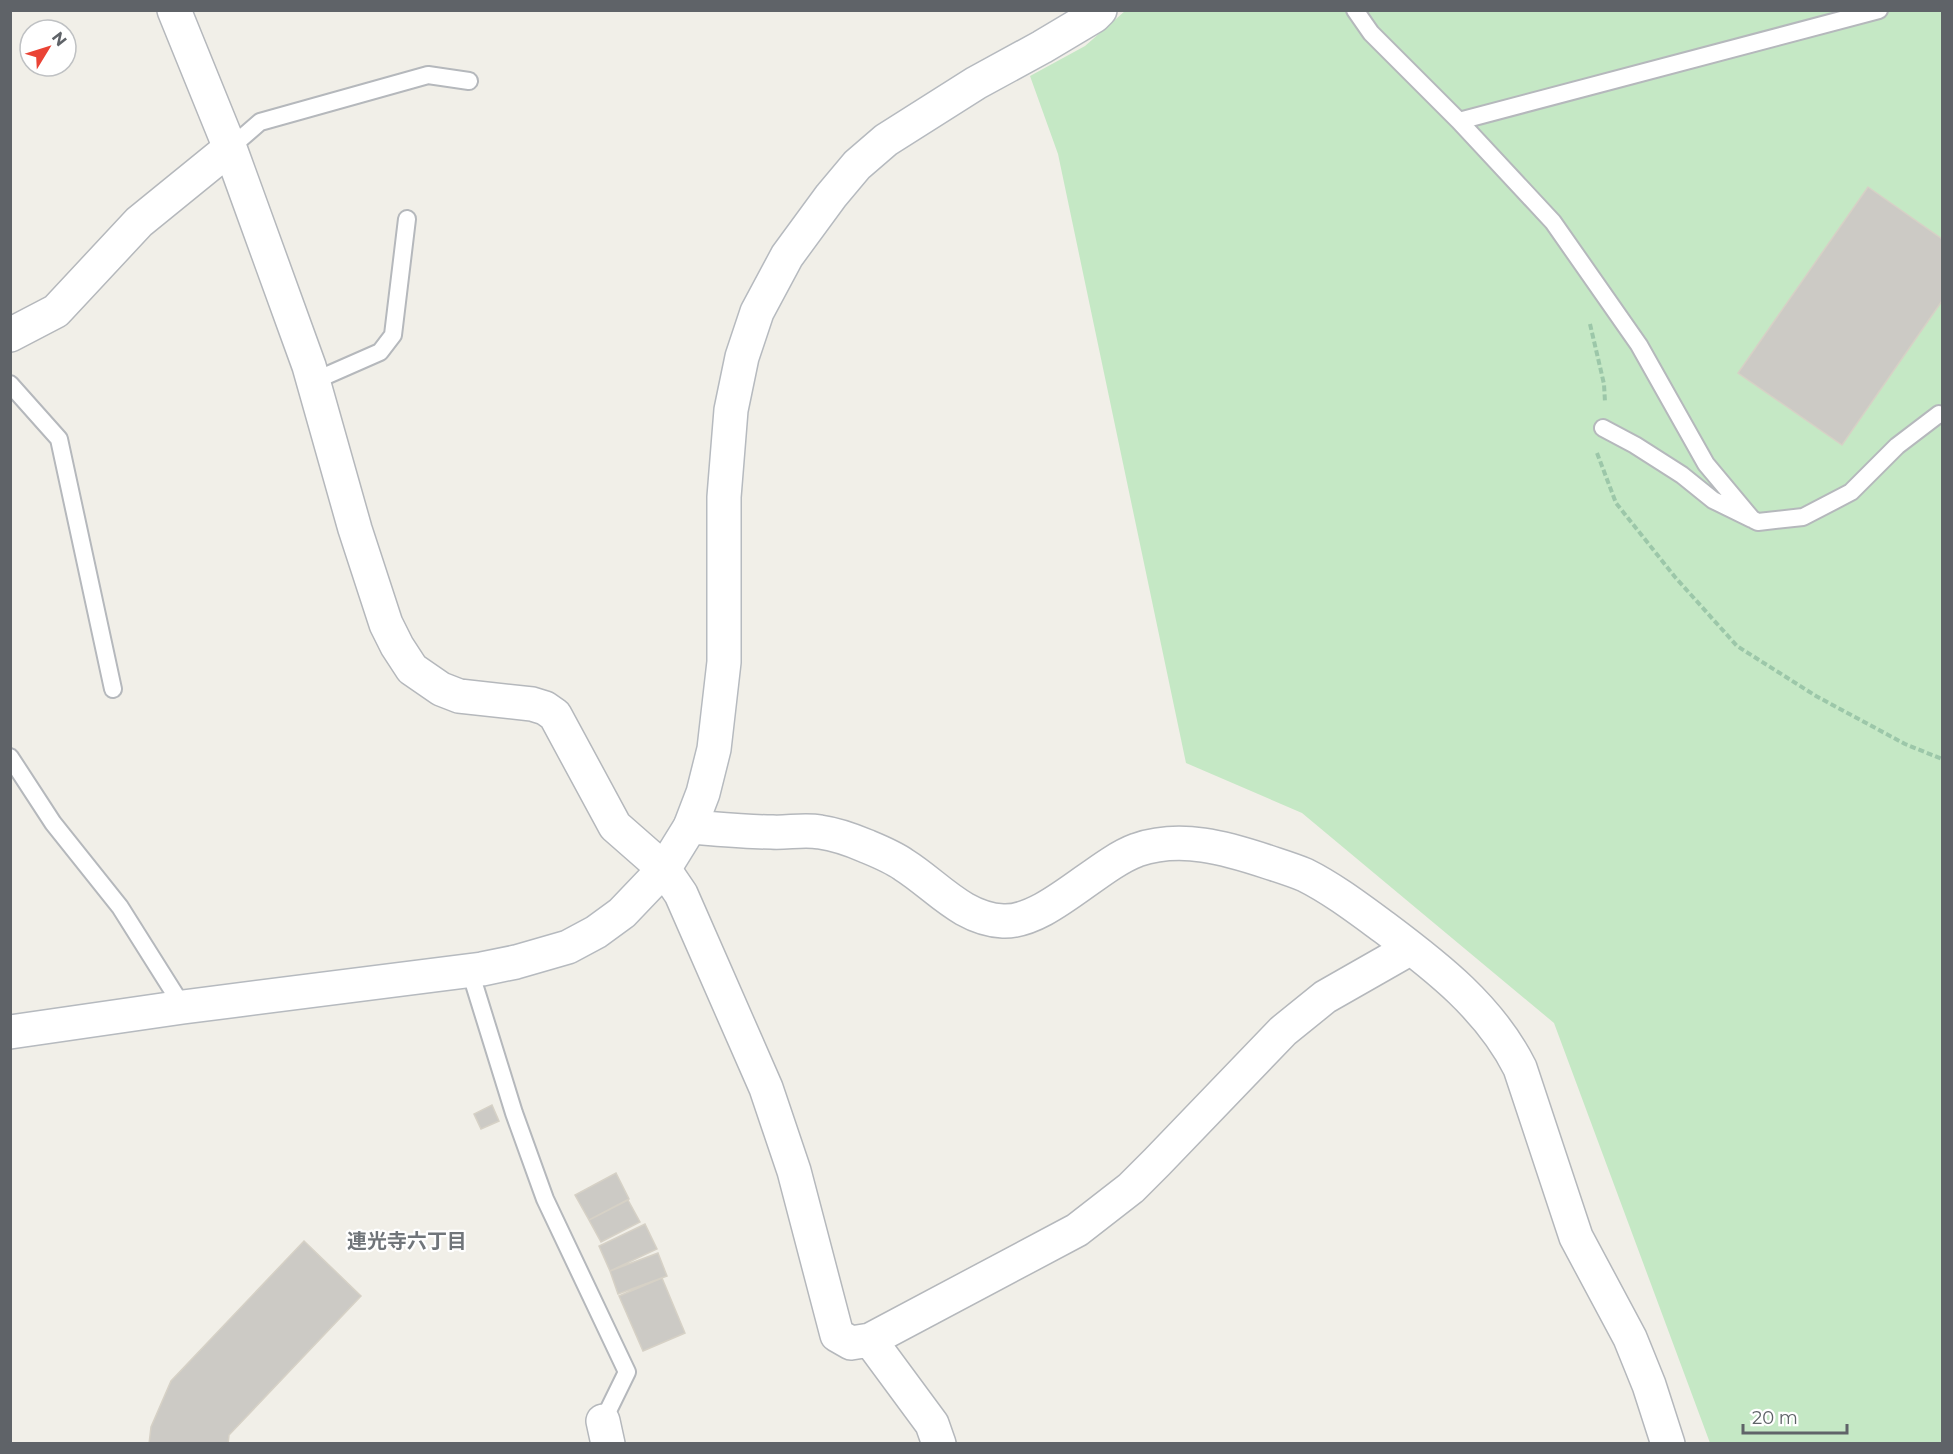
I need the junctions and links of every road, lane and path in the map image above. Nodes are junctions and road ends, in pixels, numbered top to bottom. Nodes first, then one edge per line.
1 (174, 10) edge
2 (1100, 10) edge
3 (1355, 10) edge
4 (1879, 10) edge
5 (469, 81) dead end
6 (1459, 121) junction
7 (230, 148) junction
8 (406, 219) dead end
9 (1590, 322) dead end
10 (10, 335) edge
11 (314, 381) junction
12 (10, 384) edge
13 (1942, 415) edge
14 (1603, 428) junction
15 (1752, 519) junction
16 (113, 689) dead end
17 (10, 757) edge
18 (1942, 759) edge
19 (690, 827) junction
20 (664, 869) junction
21 (1411, 948) junction
22 (470, 971) junction
23 (183, 1007) junction
24 (10, 1032) edge
25 (870, 1340) junction
26 (605, 1432) edge
27 (939, 1443) edge
28 (1668, 1443) edge

1 - 7 street
2 - 19 street
3 - 6 lane
4 - 6 lane
5 - 7 lane
6 - 15 lane
7 - 10 street
7 - 11 street
8 - 11 lane
9 - 14 path
11 - 20 street
12 - 16 lane
13 - 15 lane
14 - 15 lane
14 - 18 path
17 - 23 lane
19 - 20 street
19 - 21 street
20 - 22 street
20 - 25 street
21 - 25 street
21 - 28 street
22 - 23 street
22 - 26 lane
23 - 24 street
25 - 27 street

